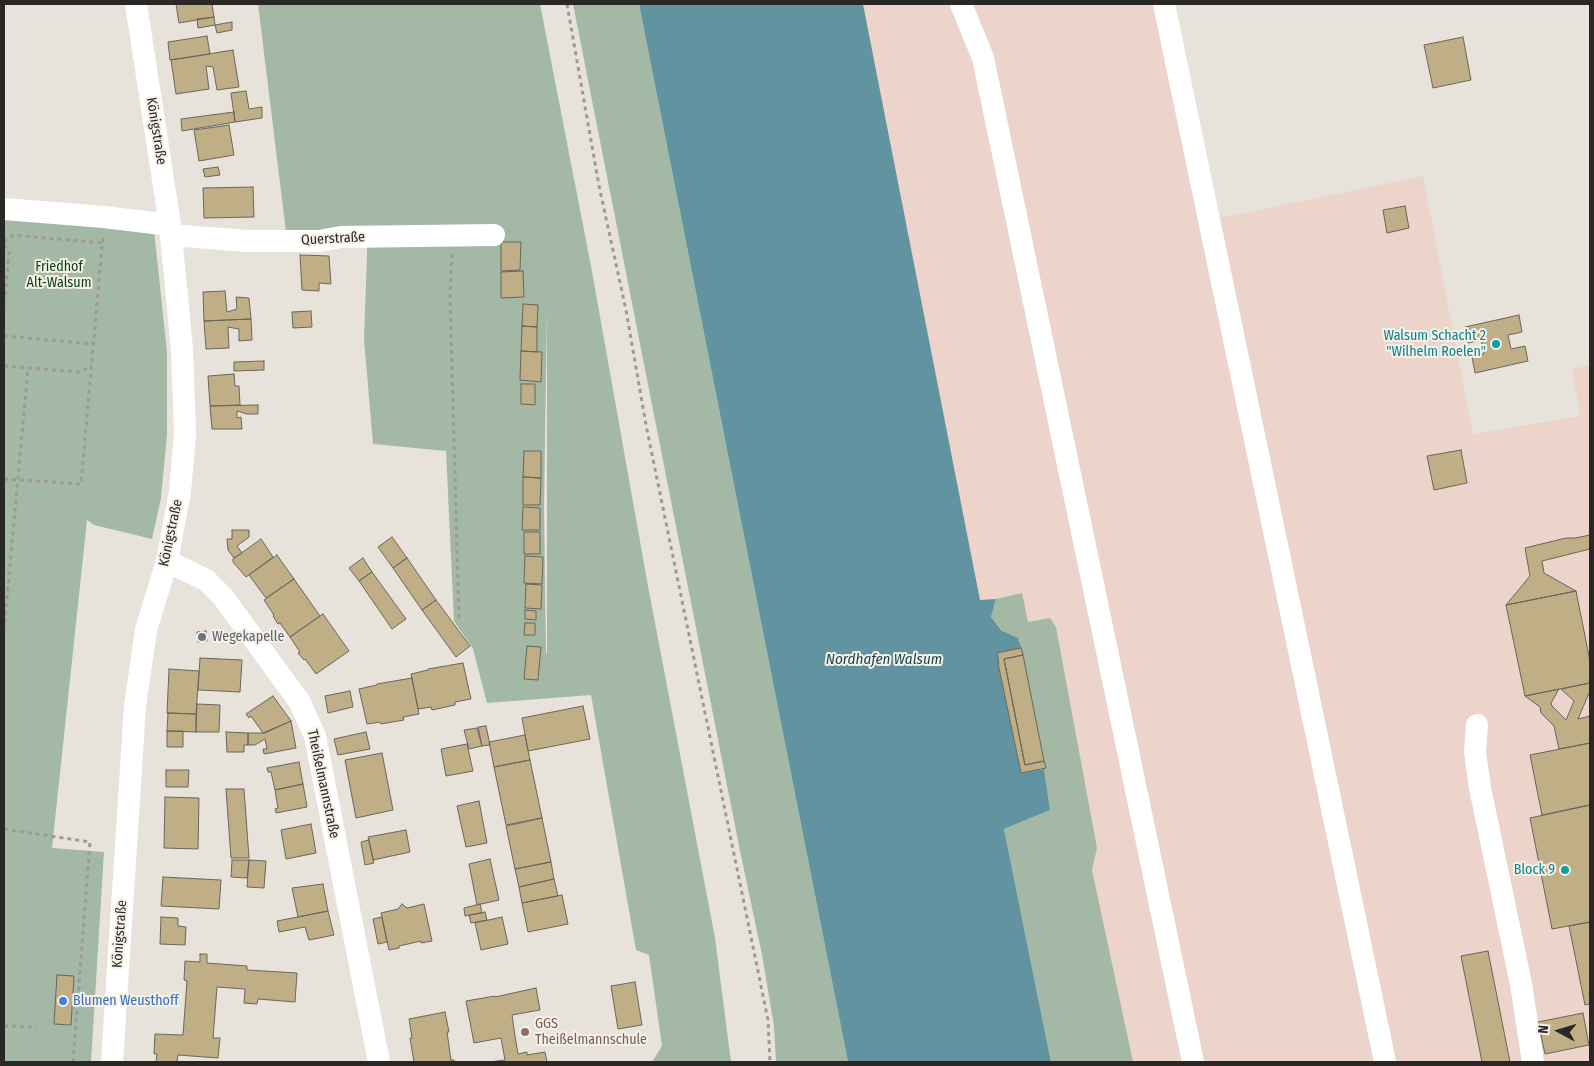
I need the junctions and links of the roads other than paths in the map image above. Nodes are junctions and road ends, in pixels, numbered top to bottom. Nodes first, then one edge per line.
1 (136, 4) edge
2 (961, 4) edge
3 (1164, 4) edge
4 (4, 209) edge
5 (171, 230) junction
6 (494, 235) dead end
7 (167, 561) junction
8 (1477, 725) dead end
9 (112, 1062) edge
10 (379, 1062) edge
11 (1193, 1062) edge
12 (1385, 1062) edge
13 (1533, 1062) edge

1 - 5 street, Königstraße
2 - 11 street
3 - 12 street
4 - 5 street, Querstraße
5 - 6 street, Querstraße
5 - 7 street, Königstraße
7 - 9 street, Königstraße
7 - 10 street, Theißelmannstraße
8 - 13 street

